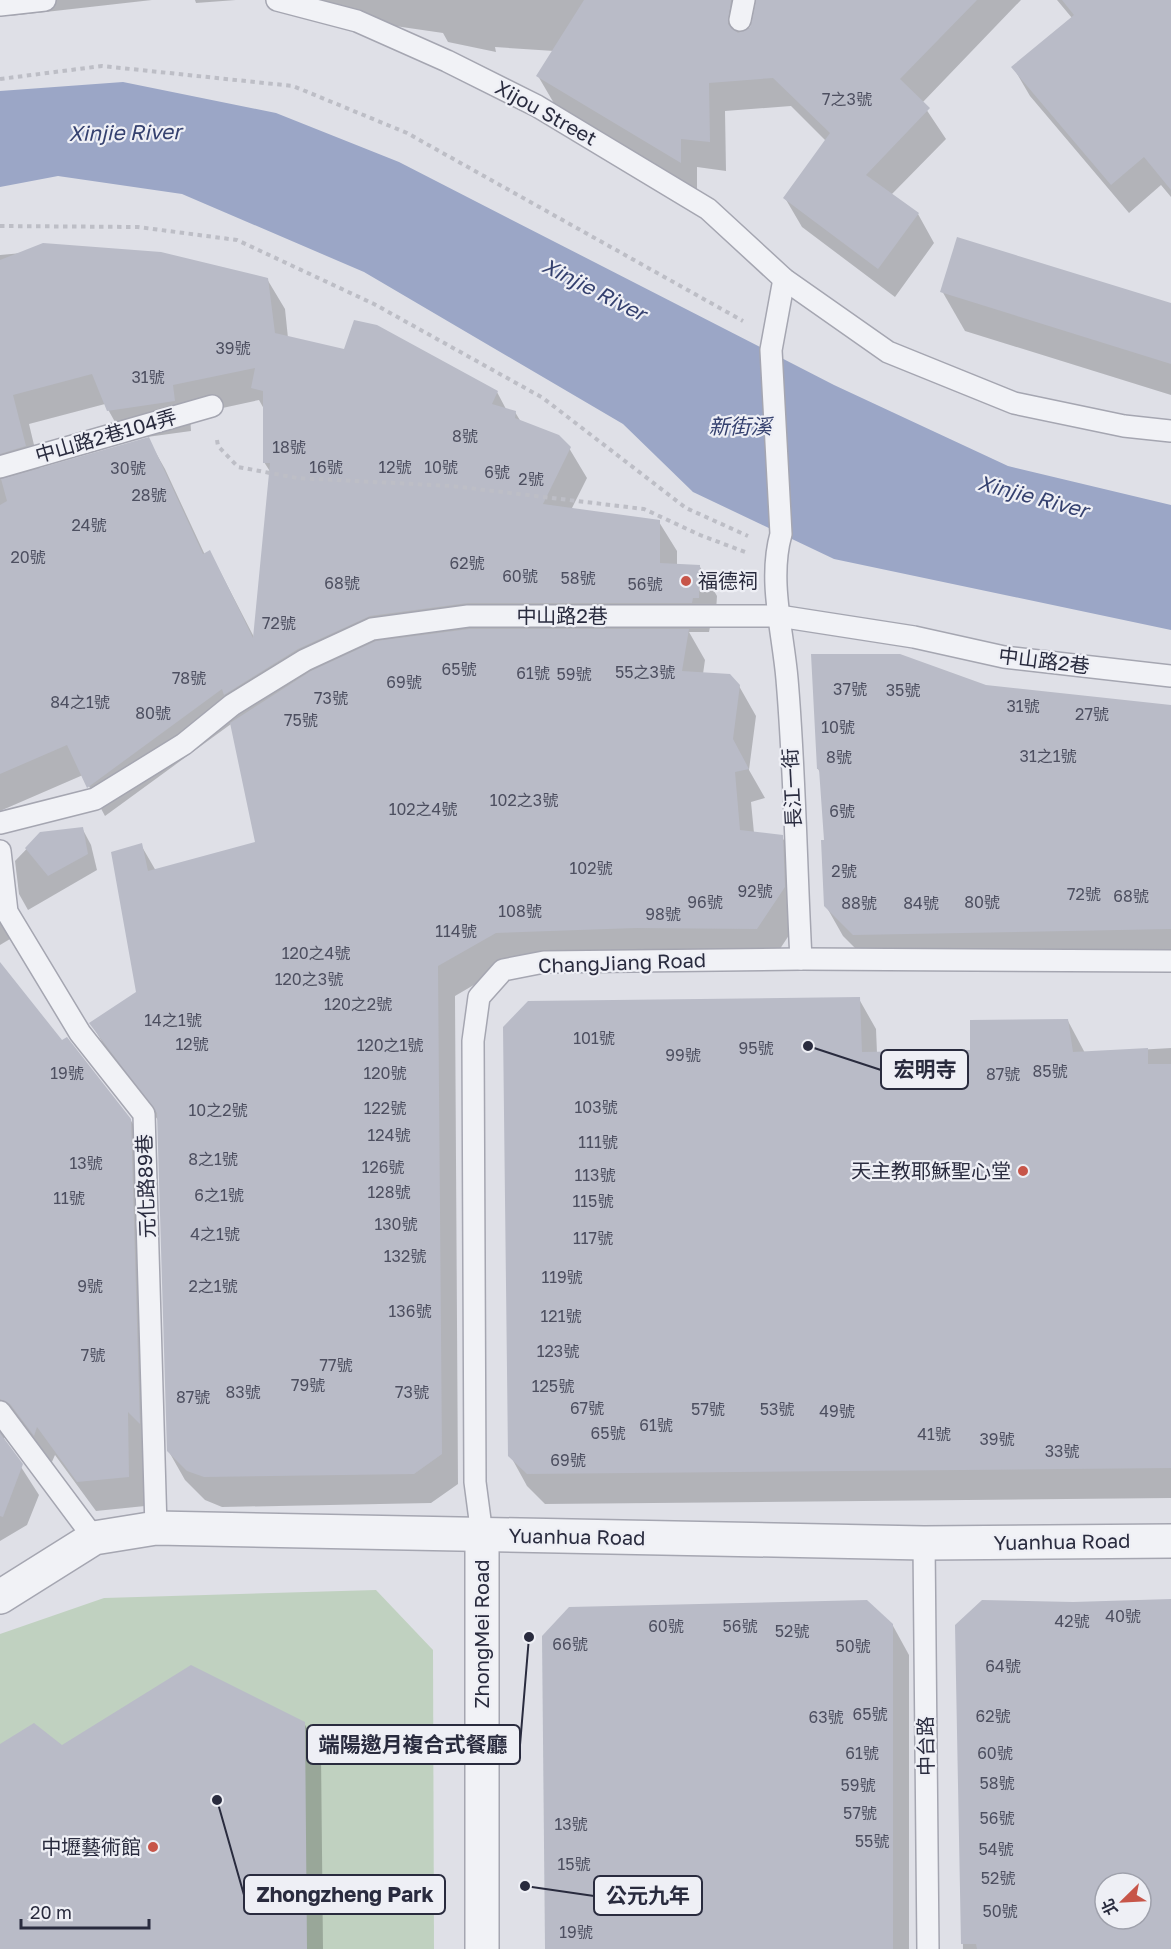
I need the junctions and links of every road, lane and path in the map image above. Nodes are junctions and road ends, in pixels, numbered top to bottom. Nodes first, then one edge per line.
1 (45, 0) edge
2 (277, 0) edge
3 (284, 0) edge
4 (0, 5) edge
5 (0, 79) edge
6 (0, 226) edge
7 (784, 279) junction
8 (772, 346) junction
9 (212, 406) joint
10 (1171, 431) edge
11 (0, 467) edge
12 (778, 549) junction
13 (779, 616) junction
14 (1171, 676) edge
15 (0, 823) edge
16 (0, 851) edge
17 (801, 959) junction
18 (1171, 961) edge
19 (0, 1412) edge
20 (156, 1528) junction
21 (482, 1534) junction
22 (94, 1538) junction
23 (1171, 1541) edge
24 (924, 1543) junction
25 (0, 1597) edge
26 (482, 1949) edge
27 (928, 1949) edge

1 - 4 lane
2 - 3 lane, Xijou Street
3 - 7 lane, Xijou Street
5 - 8 path
6 - 12 path
7 - 8 lane, 長江一街
7 - 10 lane, Xijou Street
8 - 12 lane, 長江一街
9 - 11 lane, 中山路2巷104弄
9 - 12 path
12 - 13 lane, 長江一街
13 - 14 lane, 中山路2巷
13 - 15 lane, 中山路2巷
13 - 17 lane, 長江一街
16 - 20 lane, 元化路89巷
17 - 18 lane, ChangJiang Road
17 - 21 lane, ChangJiang Road
19 - 22 lane
20 - 21 street, Yuanhua Road
20 - 22 street, Yuanhua Road
21 - 24 street, Yuanhua Road
21 - 26 street, ZhongMei Road
22 - 25 street, Yuanhua Road
23 - 24 street, Yuanhua Road
24 - 27 lane, 中台路

